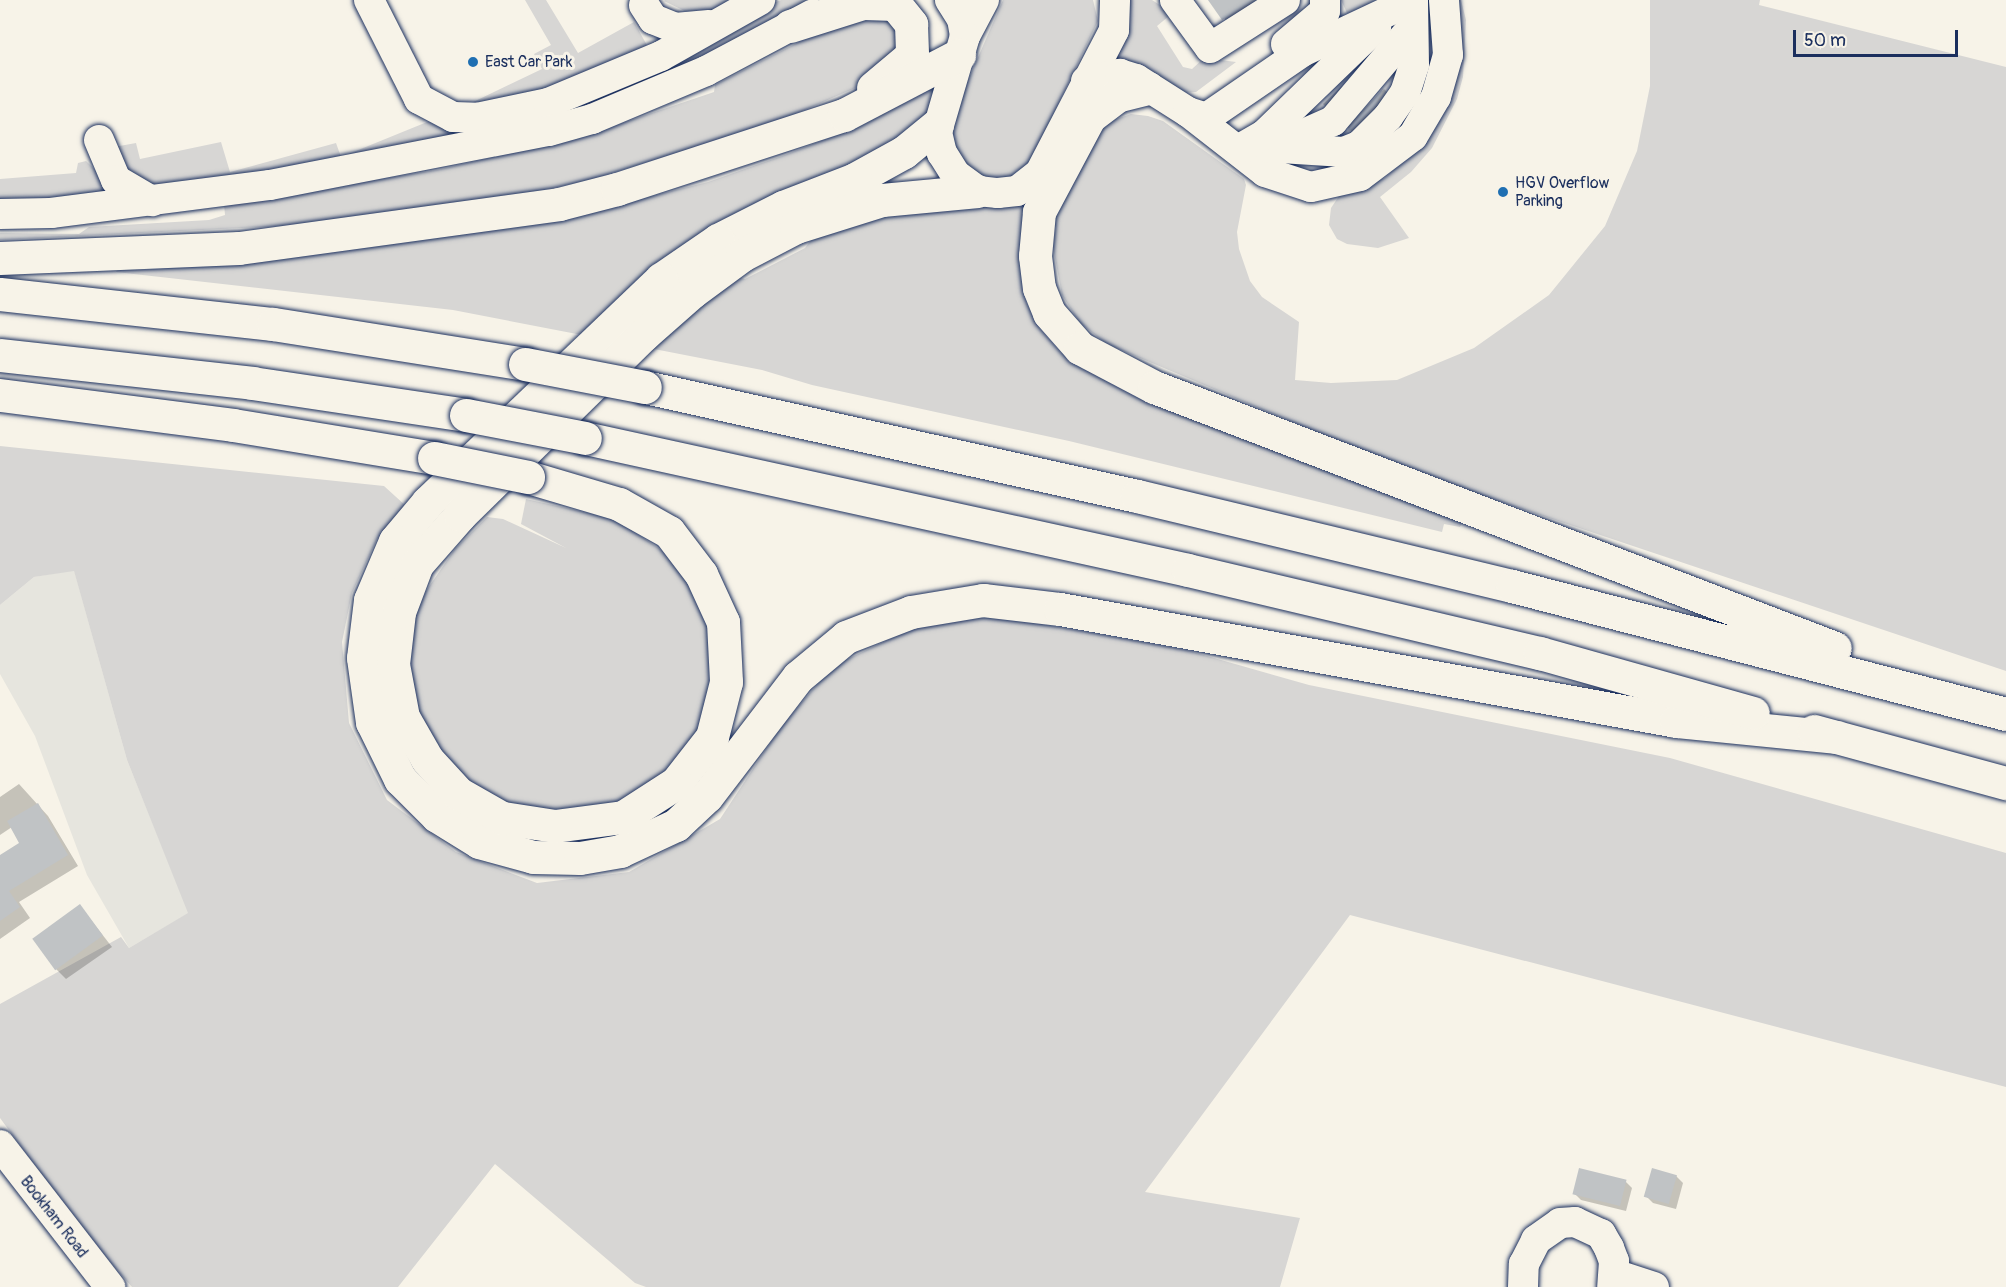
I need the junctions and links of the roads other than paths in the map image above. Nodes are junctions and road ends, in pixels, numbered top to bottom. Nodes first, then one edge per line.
1 (369, 0) edge
2 (760, 0) edge
3 (840, 0) edge
4 (950, 0) edge
5 (984, 0) edge
6 (1115, 0) edge
7 (1175, 0) edge
8 (1284, 0) edge
9 (1324, 0) edge
10 (1444, 0) edge
11 (644, 5) dead end
12 (1408, 7) edge
13 (718, 22) junction
14 (790, 26) junction
15 (962, 46) junction
16 (1086, 81) junction
17 (1148, 88) junction
18 (1196, 118) junction
19 (937, 125) junction
20 (809, 126) junction
21 (99, 140) dead end
22 (1266, 140) junction
23 (978, 191) junction
24 (152, 201) junction
25 (0, 214) edge
26 (0, 258) edge
27 (0, 294) edge
28 (0, 355) edge
29 (0, 395) edge
30 (2006, 714) edge
31 (1836, 737) junction
32 (2006, 783) edge
33 (0, 1146) edge
34 (1613, 1281) edge
35 (110, 1287) edge
36 (1523, 1287) edge
37 (1654, 1287) edge

1 - 13 street
2 - 13 street
3 - 14 street
4 - 15 street
5 - 15 street
6 - 16 street
7 - 8 street
9 - 18 street
10 - 22 street
11 - 13 street
12 - 18 street
12 - 22 street
12 - 22 street
14 - 20 highway
14 - 24 street
15 - 19 street
15 - 20 highway
16 - 17 street
16 - 23 street
17 - 18 street
17 - 30 highway
18 - 22 street
19 - 23 street
19 - 31 highway
20 - 26 highway
21 - 24 street
23 - 29 highway, bridge
24 - 25 street
27 - 30 highway, bridge
28 - 31 highway, bridge
31 - 32 highway
33 - 35 street, Bookham Road
34 - 36 street
34 - 37 street

